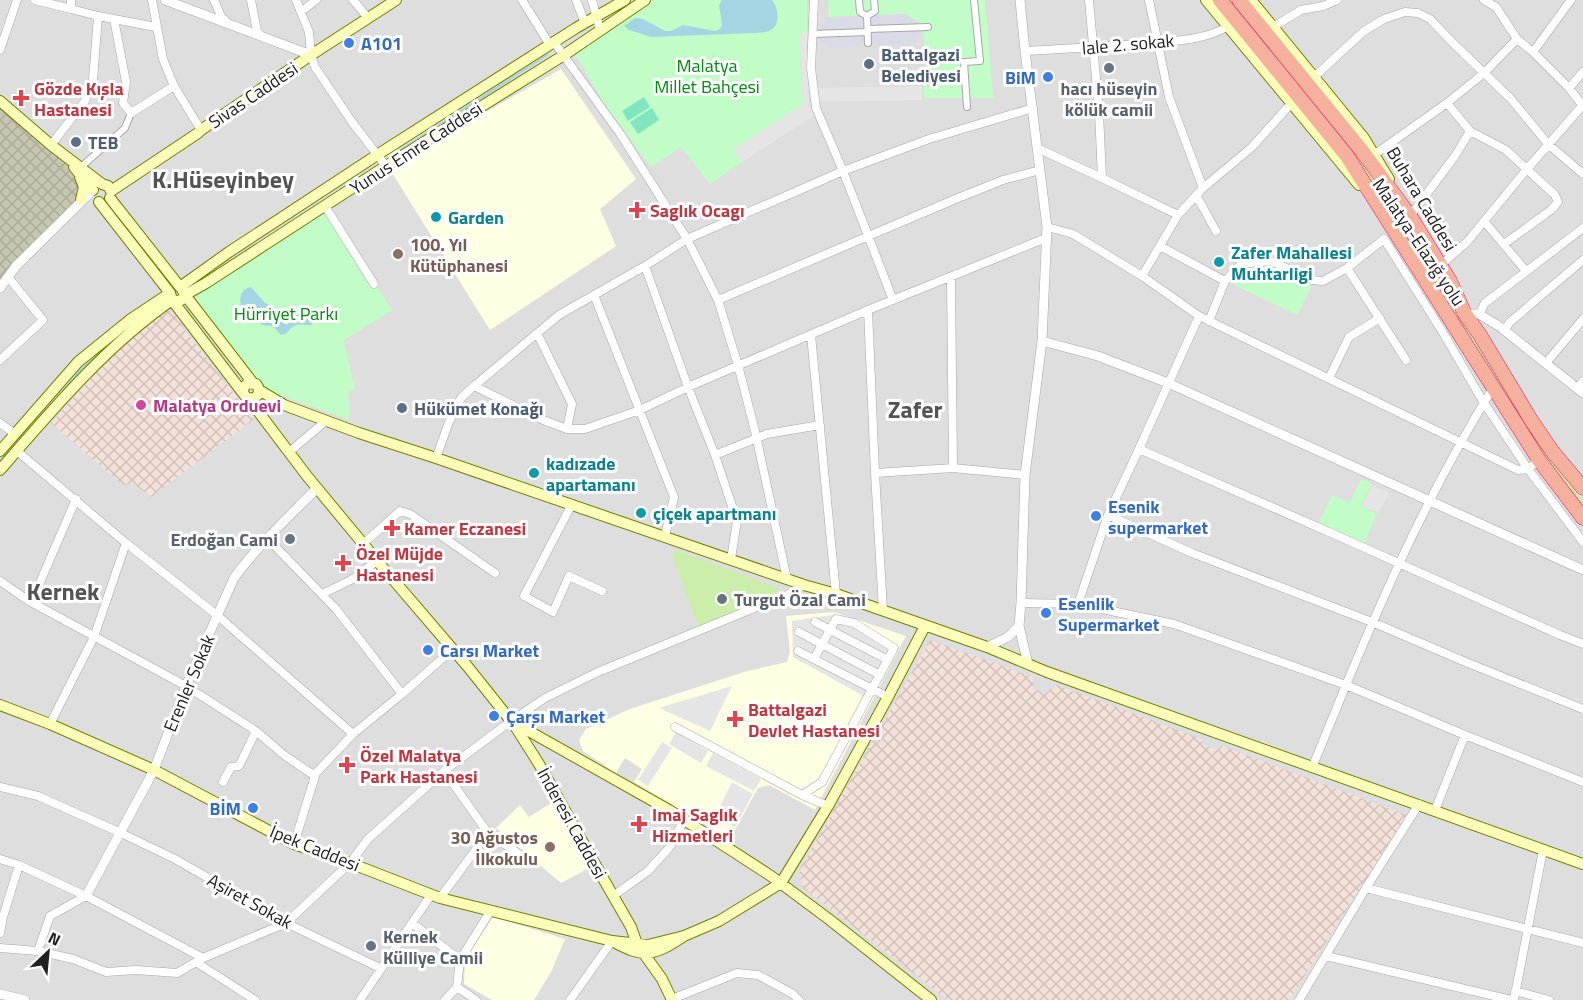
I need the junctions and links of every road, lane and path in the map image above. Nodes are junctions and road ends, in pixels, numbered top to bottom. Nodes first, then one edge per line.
1 (18, 0) edge
2 (35, 0) edge
3 (152, 0) edge
4 (165, 0) edge
5 (214, 0) edge
6 (250, 0) edge
7 (296, 0) edge
8 (316, 0) edge
9 (353, 0) edge
10 (396, 0) edge
11 (522, 0) edge
12 (576, 0) edge
13 (592, 0) edge
14 (625, 0) edge
15 (645, 0) edge
16 (813, 0) edge
17 (859, 0) edge
18 (874, 0) edge
19 (974, 0) edge
20 (1020, 0) edge
21 (1089, 0) edge
22 (1149, 0) edge
23 (1206, 0) edge
24 (1220, 0) edge
25 (1239, 0) edge
26 (1251, 0) edge
27 (1337, 0) edge
28 (1484, 0) edge
29 (1571, 0) edge
30 (1322, 3) edge
31 (71, 4) edge
32 (1498, 4) edge
33 (301, 12) junction
34 (98, 16) junction
35 (597, 16) junction
36 (867, 16) junction
37 (368, 18) junction
38 (114, 19) junction
39 (585, 23) junction
40 (229, 25) junction
41 (1228, 26) junction
42 (4, 27) edge
43 (156, 27) junction
44 (928, 27) dead end
45 (1273, 27) junction
46 (600, 30) junction
47 (868, 31) junction
48 (812, 34) junction
49 (261, 36) junction
50 (1517, 39) junction
51 (1157, 42) junction
52 (868, 43) dead end
53 (552, 44) junction
54 (1093, 47) junction
55 (0, 50) edge
56 (1025, 51) junction
57 (1533, 52) junction
58 (311, 54) junction
59 (564, 54) junction
60 (1583, 72) edge
61 (1484, 73) junction
62 (1314, 76) junction
63 (174, 86) junction
64 (1569, 88) junction
65 (0, 103) edge
66 (1447, 103) junction
67 (1293, 104) junction
68 (1583, 106) edge
69 (967, 107) dead end
70 (1033, 108) junction
71 (131, 113) junction
72 (201, 130) junction
73 (1470, 131) junction
74 (1548, 144) junction
75 (51, 145) junction
76 (1037, 148) junction
77 (1375, 154) junction
78 (377, 156) junction
79 (386, 166) junction
80 (80, 169) junction
81 (1527, 169) junction
82 (1040, 170) junction
83 (843, 171) junction
84 (1583, 174) edge
85 (1102, 178) junction
86 (97, 187) junction
87 (1203, 188) junction
88 (110, 195) junction
89 (1196, 195) junction
90 (81, 200) junction
91 (99, 202) junction
92 (326, 206) junction
93 (1178, 215) junction
94 (1410, 216) junction
95 (1484, 221) junction
96 (1389, 222) junction
97 (1047, 226) junction
98 (1583, 228) edge
99 (1216, 231) dead end
100 (868, 237) junction
101 (1046, 238) junction
102 (687, 239) junction
103 (1504, 244) junction
104 (1160, 246) junction
105 (1583, 260) edge
106 (1441, 265) junction
107 (645, 266) junction
108 (1347, 268) junction
109 (1526, 271) junction
110 (1142, 276) junction
111 (8, 277) junction
112 (951, 278) junction
113 (1225, 281) junction
114 (374, 284) dead end
115 (0, 288) edge
116 (177, 294) junction
117 (594, 295) junction
118 (718, 300) junction
119 (893, 300) junction
120 (868, 310) junction
121 (1472, 314) junction
122 (1199, 316) junction
123 (1380, 318) junction
124 (1583, 319) edge
125 (1209, 321) junction
126 (1504, 331) junction
127 (537, 333) junction
128 (811, 335) junction
129 (1042, 340) junction
130 (0, 360) edge
131 (1407, 360) dead end
132 (1546, 363) junction
133 (738, 365) junction
134 (1329, 378) junction
135 (1168, 383) junction
136 (256, 386) junction
137 (474, 386) junction
138 (688, 387) junction
139 (1493, 388) junction
140 (1581, 388) edge
141 (246, 395) junction
142 (1484, 403) junction
143 (284, 405) junction
144 (640, 410) junction
145 (570, 411) junction
146 (326, 421) junction
147 (0, 423) edge
148 (268, 424) junction
149 (820, 425) junction
150 (567, 429) junction
151 (576, 429) junction
152 (15, 434) junction
153 (756, 439) junction
154 (1461, 442) junction
155 (1139, 449) junction
156 (0, 451) edge
157 (18, 451) junction
158 (289, 452) junction
159 (715, 454) junction
160 (436, 458) junction
161 (1539, 460) junction
162 (952, 468) junction
163 (1528, 469) junction
164 (0, 470) edge
165 (875, 473) junction
166 (1025, 475) junction
167 (318, 488) junction
168 (1583, 488) edge
169 (76, 499) junction
170 (1429, 500) junction
171 (572, 504) junction
172 (1108, 515) junction
173 (1583, 518) edge
174 (664, 536) junction
175 (268, 539) junction
176 (1583, 542) edge
177 (126, 543) junction
178 (363, 544) junction
179 (731, 559) junction
180 (377, 561) junction
181 (1399, 563) junction
182 (1583, 570) edge
183 (495, 573) dead end
184 (787, 579) junction
185 (0, 580) edge
186 (804, 585) junction
187 (602, 591) dead end
188 (322, 594) junction
189 (836, 594) junction
190 (29, 601) junction
191 (1021, 603) junction
192 (1078, 604) junction
193 (883, 610) junction
194 (218, 616) junction
195 (815, 622) dead end
196 (1372, 622) junction
197 (925, 626) junction
198 (1019, 626) junction
199 (830, 630) junction
200 (799, 632) dead end
201 (94, 637) junction
202 (822, 644) junction
203 (1583, 644) edge
204 (987, 647) junction
205 (453, 649) junction
206 (798, 651) dead end
207 (814, 659) junction
208 (888, 660) junction
209 (1028, 664) junction
210 (880, 675) junction
211 (1346, 685) junction
212 (186, 686) junction
213 (872, 689) junction
214 (402, 694) junction
215 (888, 697) junction
216 (0, 705) edge
217 (1583, 709) edge
218 (511, 720) junction
219 (50, 724) junction
220 (675, 727) dead end
221 (256, 732) junction
222 (353, 734) junction
223 (1465, 735) junction
224 (1312, 768) junction
225 (154, 770) junction
226 (444, 771) junction
227 (316, 773) junction
228 (223, 782) dead end
229 (1583, 782) edge
230 (0, 787) edge
231 (802, 795) junction
232 (1419, 804) junction
233 (828, 806) junction
234 (1435, 810) junction
235 (684, 820) junction
236 (121, 832) junction
237 (488, 833) junction
238 (294, 844) junction
239 (1543, 850) junction
240 (519, 854) dead end
241 (0, 859) edge
242 (350, 863) junction
243 (1583, 864) edge
244 (19, 865) junction
245 (781, 883) junction
246 (1366, 888) junction
247 (86, 896) junction
248 (435, 896) junction
249 (613, 896) junction
250 (490, 910) junction
251 (286, 922) junction
252 (412, 923) junction
253 (1528, 928) junction
254 (0, 933) edge
255 (612, 940) junction
256 (1583, 943) edge
257 (0, 948) edge
258 (641, 948) junction
259 (38, 951) junction
260 (1326, 956) junction
261 (200, 960) junction
262 (460, 960) junction
263 (380, 968) junction
264 (457, 987) junction
265 (1515, 991) junction
266 (0, 994) edge
267 (362, 999) edge
268 (672, 999) edge
269 (25, 1000) edge
270 (255, 1000) edge
271 (445, 1000) edge
272 (476, 1000) edge
273 (570, 1000) edge
274 (800, 1000) edge
275 (931, 1000) edge
276 (1299, 1000) edge
277 (1512, 1000) edge
278 (1549, 1000) edge

1 - 42 street
2 - 31 street
3 - 43 street
4 - 40 street
5 - 40 street
6 - 49 street
7 - 33 street
8 - 33 street
9 - 37 street
10 - 37 main road, Sivas Caddesi
11 - 53 street
12 - 39 street
13 - 35 street
14 - 35 main road, Yunus Emre Caddesi
15 - 46 main road, Yunus Emre Caddesi
16 - 48 street
17 - 36 street
18 - 36 street
19 - 69 street
20 - 56 street
21 - 54 street
22 - 51 street
23 - 41 main road, Malatya-Elazığ yolu
24 - 96 highway
25 - 94 highway
26 - 45 main road, Buhara Caddesi
27 - 30 street
28 - 32 street
29 - 57 street
30 - 45 street
31 - 34 street
32 - 50 street
33 - 58 street
34 - 38 street
34 - 75 street
35 - 39 main road, Yunus Emre Caddesi
35 - 46 street
36 - 47 street
37 - 58 main road, Sivas Caddesi
38 - 43 street
38 - 71 street
39 - 53 main road, Yunus Emre Caddesi
40 - 49 street
41 - 51 street, lale 2. sokak
41 - 67 main road, Malatya-Elazığ yolu
42 - 55 street
43 - 63 street
44 - 47 street
45 - 62 main road, Buhara Caddesi
46 - 59 main road, Yunus Emre Caddesi
47 - 48 street
47 - 52 street
48 - 83 street
49 - 58 street
50 - 57 street
50 - 61 street
51 - 54 street, lale 2. sokak
51 - 87 street
53 - 59 street
53 - 78 main road, Yunus Emre Caddesi
54 - 56 street, lale 2. sokak
54 - 85 street
56 - 70 street
57 - 64 street
58 - 72 main road, Sivas Caddesi
58 - 78 street
59 - 79 main road, Yunus Emre Caddesi
59 - 102 street
60 - 64 street
61 - 62 street
61 - 66 street
61 - 74 street
62 - 77 main road, Buhara Caddesi
63 - 71 street
63 - 72 street
64 - 68 street
65 - 75 main road
65 - 80 main road
66 - 73 street
66 - 77 street
67 - 87 street
67 - 96 main road, Malatya-Elazığ yolu
68 - 74 street
70 - 76 street
70 - 83 street
71 - 80 street
72 - 88 main road, Sivas Caddesi
73 - 81 street
73 - 94 street
74 - 81 street
74 - 84 street
75 - 80 main road
76 - 82 street
76 - 85 street
77 - 94 main road, Buhara Caddesi
78 - 79 street
78 - 116 main road, Yunus Emre Caddesi
79 - 92 main road, Yunus Emre Caddesi
80 - 86 main road
80 - 90 main road
81 - 95 street
81 - 103 street
82 - 97 street
82 - 100 street
83 - 100 street
83 - 102 street
85 - 93 street
86 - 88 main road
86 - 90 street
86 - 91 main road
87 - 89 street
88 - 91 main road
88 - 116 main road
89 - 93 street
89 - 99 street
90 - 111 street
91 - 116 main road
92 - 114 street
92 - 116 main road, Yunus Emre Caddesi
93 - 104 street
94 - 106 highway, Buhara Caddesi
95 - 103 street
95 - 106 street
96 - 139 highway, Malatya-Elazığ yolu
97 - 101 street
97 - 110 street
98 - 109 street
100 - 118 street
100 - 119 street
101 - 112 street
101 - 129 street
102 - 107 street
102 - 118 street
103 - 109 street
104 - 110 street
104 - 113 street
105 - 126 street
106 - 121 highway, Buhara Caddesi
107 - 117 street
107 - 138 street
108 - 113 street
108 - 123 street
108 - 142 street
109 - 121 street
110 - 122 street
111 - 115 street
111 - 130 street
112 - 119 street
112 - 162 street
113 - 125 street
116 - 136 main road
116 - 141 main road
116 - 152 main road
116 - 157 main road
117 - 127 street
117 - 144 street
118 - 133 street
119 - 120 street
120 - 128 street
120 - 165 street
121 - 126 street
121 - 168 highway, Buhara Caddesi
122 - 125 street
122 - 135 street
123 - 131 street
123 - 134 street
124 - 132 street
125 - 134 street
126 - 132 street
127 - 137 street
127 - 145 street
128 - 133 street
128 - 149 street
129 - 135 street
129 - 166 street
132 - 140 street
133 - 138 street
133 - 153 street
134 - 154 street
135 - 155 street
135 - 170 street
136 - 141 main road
136 - 143 main road
137 - 150 street
137 - 160 street
138 - 144 street
138 - 159 street
139 - 142 street
139 - 161 highway, Malatya-Elazığ yolu
141 - 148 main road
142 - 154 street
142 - 163 street
143 - 146 main road
143 - 148 main road
144 - 151 street
144 - 174 street
145 - 150 street
145 - 151 street
146 - 158 street
146 - 160 main road
147 - 152 street
148 - 158 main road
149 - 153 street
149 - 189 street
150 - 151 street
152 - 156 main road
153 - 159 street
153 - 184 street
154 - 163 street
154 - 170 street
155 - 172 street
155 - 181 street
157 - 164 main road
157 - 169 street
158 - 167 main road
159 - 179 street
160 - 171 main road
161 - 163 street
161 - 173 highway, Malatya-Elazığ yolu
162 - 165 street
162 - 166 street
163 - 176 street
165 - 193 street
166 - 191 street
167 - 175 street, Erenler Sokak
167 - 178 main road
169 - 177 street
169 - 190 street
170 - 181 street
170 - 182 street
171 - 174 main road
171 - 187 street
172 - 192 street
172 - 196 street
174 - 179 main road
175 - 188 street
175 - 194 street, Erenler Sokak
177 - 194 street
177 - 201 street
178 - 180 main road
178 - 183 street
179 - 184 main road
180 - 188 street
180 - 205 main road
181 - 196 street
181 - 203 street
184 - 186 main road
185 - 190 street
186 - 189 main road
186 - 218 street
188 - 214 street
189 - 193 main road
190 - 201 street
191 - 192 street
191 - 198 street
192 - 211 street
193 - 197 main road
194 - 212 street, Erenler Sokak
194 - 222 street
195 - 199 street
196 - 211 street
196 - 217 street
197 - 204 main road
197 - 215 main road
198 - 204 street
198 - 209 street
199 - 202 street
199 - 208 street
199 - 208 street
200 - 202 street
201 - 212 street
201 - 219 street
202 - 207 street
202 - 210 street
204 - 209 main road
205 - 214 street
205 - 218 main road
206 - 207 street
207 - 213 street
208 - 210 street
209 - 224 main road
210 - 213 street
211 - 223 street
211 - 224 street
212 - 221 street
212 - 225 street, Erenler Sokak
213 - 215 street
213 - 231 street
214 - 222 street
215 - 233 main road
216 - 219 main road, İpek Caddesi
218 - 226 street
218 - 235 main road
218 - 249 main road, İnderesi Caddesi
219 - 225 main road, İpek Caddesi
220 - 231 street
221 - 227 street
221 - 228 street
222 - 227 street
223 - 229 street
223 - 234 street
224 - 232 main road
225 - 236 street, Erenler Sokak
225 - 238 main road, İpek Caddesi
226 - 237 street
226 - 242 street
227 - 238 street
230 - 236 street, Aşiret Sokak
231 - 233 street
232 - 234 main road
232 - 246 street
233 - 245 main road
234 - 239 main road
235 - 245 main road
235 - 249 street
236 - 247 street, Erenler Sokak
236 - 251 street, Aşiret Sokak
237 - 240 street
237 - 248 street
238 - 242 main road, İpek Caddesi
239 - 243 main road
239 - 253 street
241 - 244 street
242 - 248 main road, İpek Caddesi
242 - 251 street
244 - 247 street
244 - 254 street
245 - 258 main road, İpek Caddesi
245 - 275 main road
246 - 253 street
246 - 260 street
247 - 259 street
247 - 261 street
248 - 250 main road, İpek Caddesi
248 - 252 street
249 - 258 main road, İnderesi Caddesi
250 - 255 main road, İpek Caddesi
250 - 262 street
251 - 261 street
251 - 263 street, Aşiret Sokak
252 - 262 street
252 - 263 street
253 - 256 street
253 - 265 street
255 - 258 main road, İpek Caddesi
255 - 273 street
257 - 259 street
258 - 268 main road, İnderesi Caddesi
259 - 261 street
260 - 276 street
260 - 277 street
261 - 270 street
262 - 264 street
263 - 267 street
264 - 271 street
264 - 272 street
265 - 277 street
265 - 278 street
266 - 269 street
268 - 274 street

